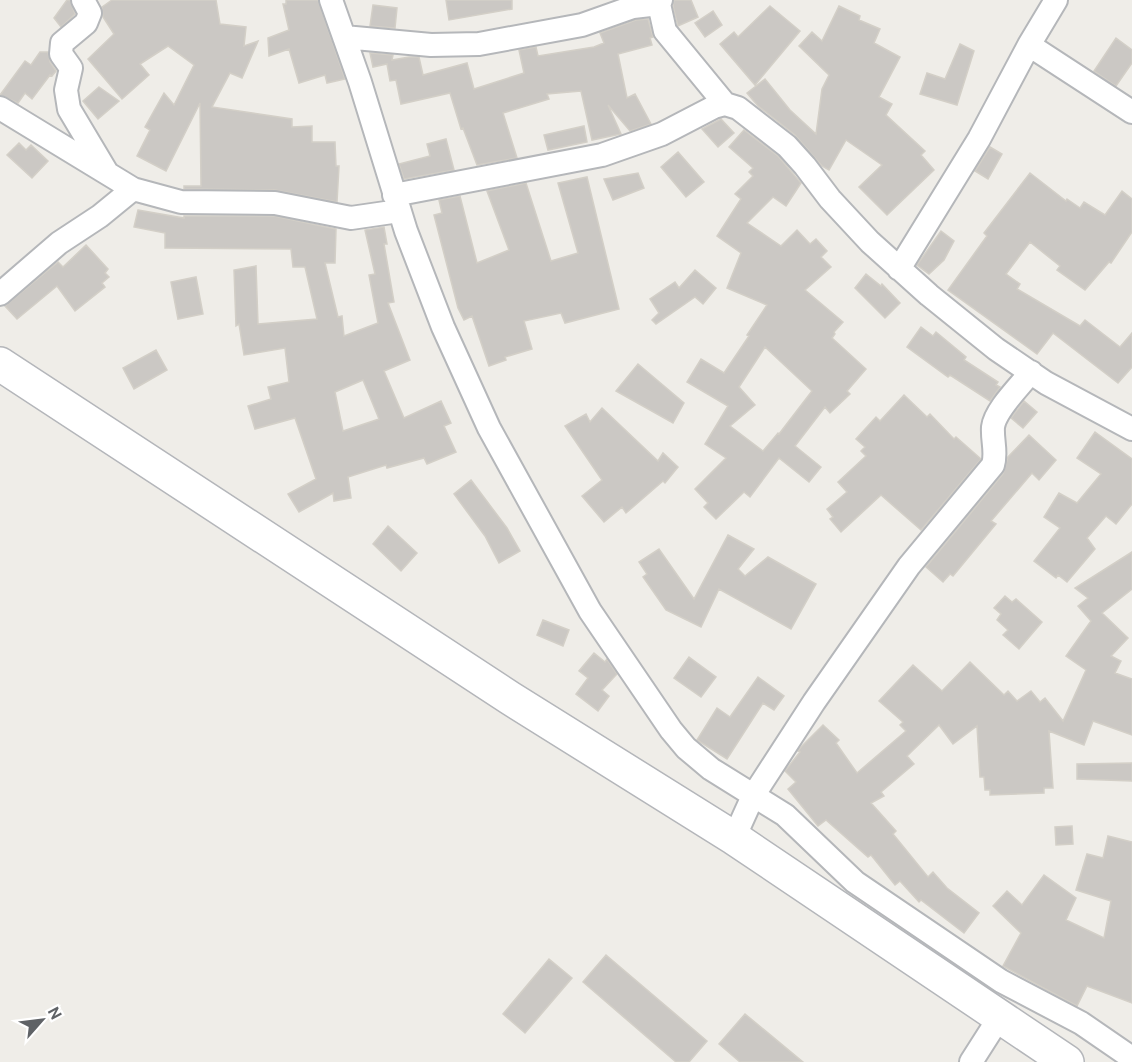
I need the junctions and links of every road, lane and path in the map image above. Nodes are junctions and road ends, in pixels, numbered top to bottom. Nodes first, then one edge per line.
1 (331, 0) edge
2 (1056, 0) edge
3 (87, 1) edge
4 (660, 2) edge
5 (344, 37) junction
6 (1029, 45) junction
7 (725, 104) junction
8 (0, 108) edge
9 (1132, 112) edge
10 (108, 174) junction
11 (133, 189) junction
12 (397, 203) junction
13 (899, 269) junction
14 (0, 294) edge
15 (0, 364) edge
16 (1030, 372) junction
17 (1132, 429) edge
18 (753, 796) junction
19 (734, 838) junction
20 (999, 1018) junction
21 (1132, 1057) edge
22 (970, 1062) edge
23 (1067, 1062) edge
24 (1128, 1062) edge

1 - 5 street
2 - 6 street
3 - 10 street
4 - 5 street
4 - 7 street
5 - 12 street
6 - 9 street
6 - 13 street
7 - 12 street
7 - 13 street
8 - 10 street
10 - 11 street
11 - 12 street
11 - 14 street
12 - 18 street
13 - 16 street
15 - 19 main road
16 - 17 street
16 - 18 street
18 - 19 street
18 - 21 street
19 - 20 main road
20 - 22 street
20 - 23 main road
21 - 24 street

